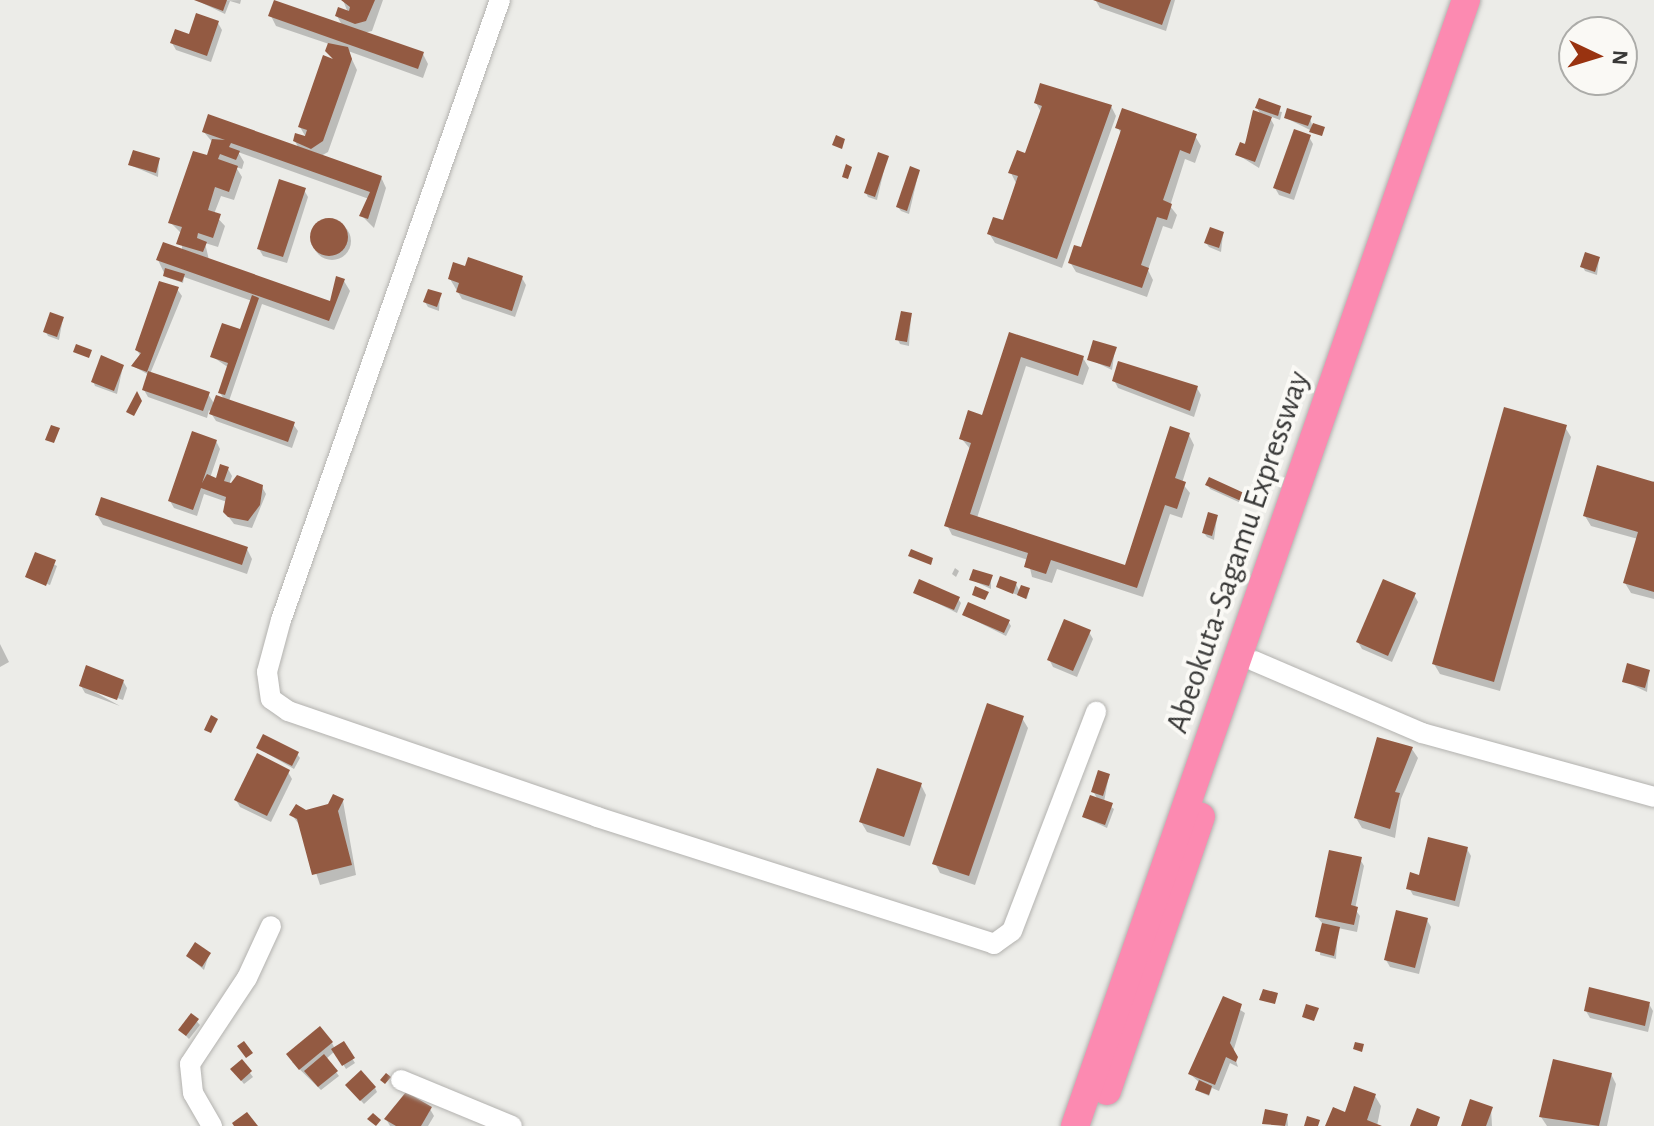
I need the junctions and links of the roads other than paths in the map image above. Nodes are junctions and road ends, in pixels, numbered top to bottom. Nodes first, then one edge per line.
1 (500, 0) edge
2 (1466, 0) edge
3 (1482, 0) edge
4 (1254, 661) junction
5 (1096, 712) dead end
6 (1654, 797) edge
7 (271, 926) dead end
8 (401, 1080) dead end
9 (212, 1126) edge
10 (512, 1126) edge
11 (1075, 1126) edge
12 (1094, 1126) edge

1 - 5 street
2 - 11 highway, Abeokuta-Sagamu Expressway
3 - 4 highway, Abeokuta-Sagamu Expressway
4 - 6 street
4 - 12 highway, Abeokuta-Sagamu Expressway
7 - 9 street
8 - 10 street

